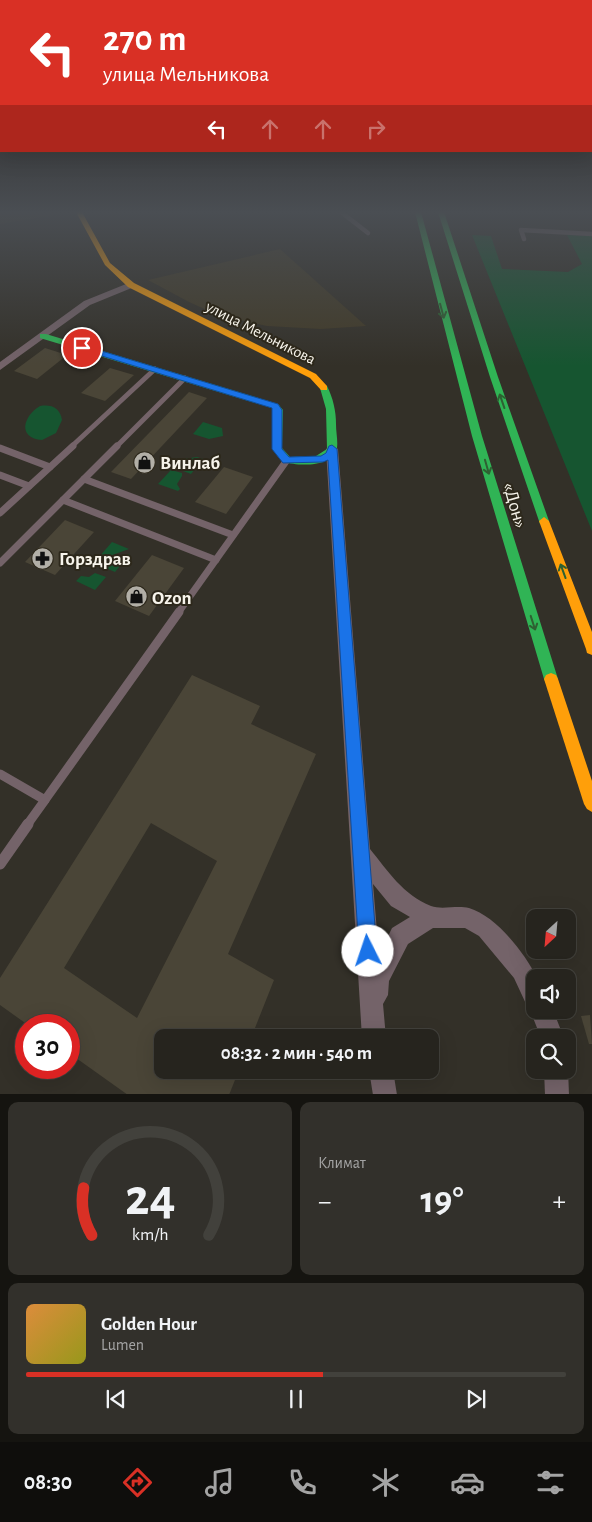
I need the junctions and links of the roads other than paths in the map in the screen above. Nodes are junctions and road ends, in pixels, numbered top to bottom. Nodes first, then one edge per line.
1 (107, 263) edge
2 (431, 263) edge
3 (457, 263) edge
4 (131, 285) junction
5 (42, 336) junction
6 (0, 367) edge
7 (155, 369) junction
8 (185, 378) junction
9 (0, 448) edge
10 (332, 449) junction
11 (287, 460) junction
12 (50, 467) junction
13 (0, 474) edge
14 (84, 479) junction
15 (29, 486) junction
16 (63, 500) junction
17 (0, 513) edge
18 (233, 536) junction
19 (216, 560) junction
20 (0, 563) edge
21 (592, 649) edge
22 (0, 774) edge
23 (45, 800) junction
24 (592, 804) edge
25 (361, 853) junction
26 (0, 864) edge
27 (430, 917) junction
28 (526, 979) edge
29 (374, 1029) edge
30 (374, 1029) edge
31 (377, 1079) edge
32 (382, 1079) edge
33 (556, 1079) edge
34 (378, 1094) edge
35 (385, 1094) edge
36 (557, 1094) edge

1 - 4 main road, улица Мельникова
2 -> 24 main road, «Дон»
21 -> 3 main road, «Дон»
4 - 5 street
4 - 10 main road, улица Мельникова
5 - 6 street
5 - 7 main road
7 - 8 main road
7 - 12 lane
8 - 11 main road
8 - 14 lane
9 - 12 lane
10 - 11 main road
10 - 25 street
11 - 18 lane
12 - 15 lane
13 - 15 lane
14 - 16 lane
14 - 18 lane
15 - 17 lane
16 - 19 lane
16 - 20 lane
18 - 19 lane
19 - 23 lane
22 - 23 lane
23 - 26 lane
25 - 27 street
25 - 29 street
27 - 28 street
27 - 30 street
31 - 34 street
32 - 35 street
33 - 36 street

